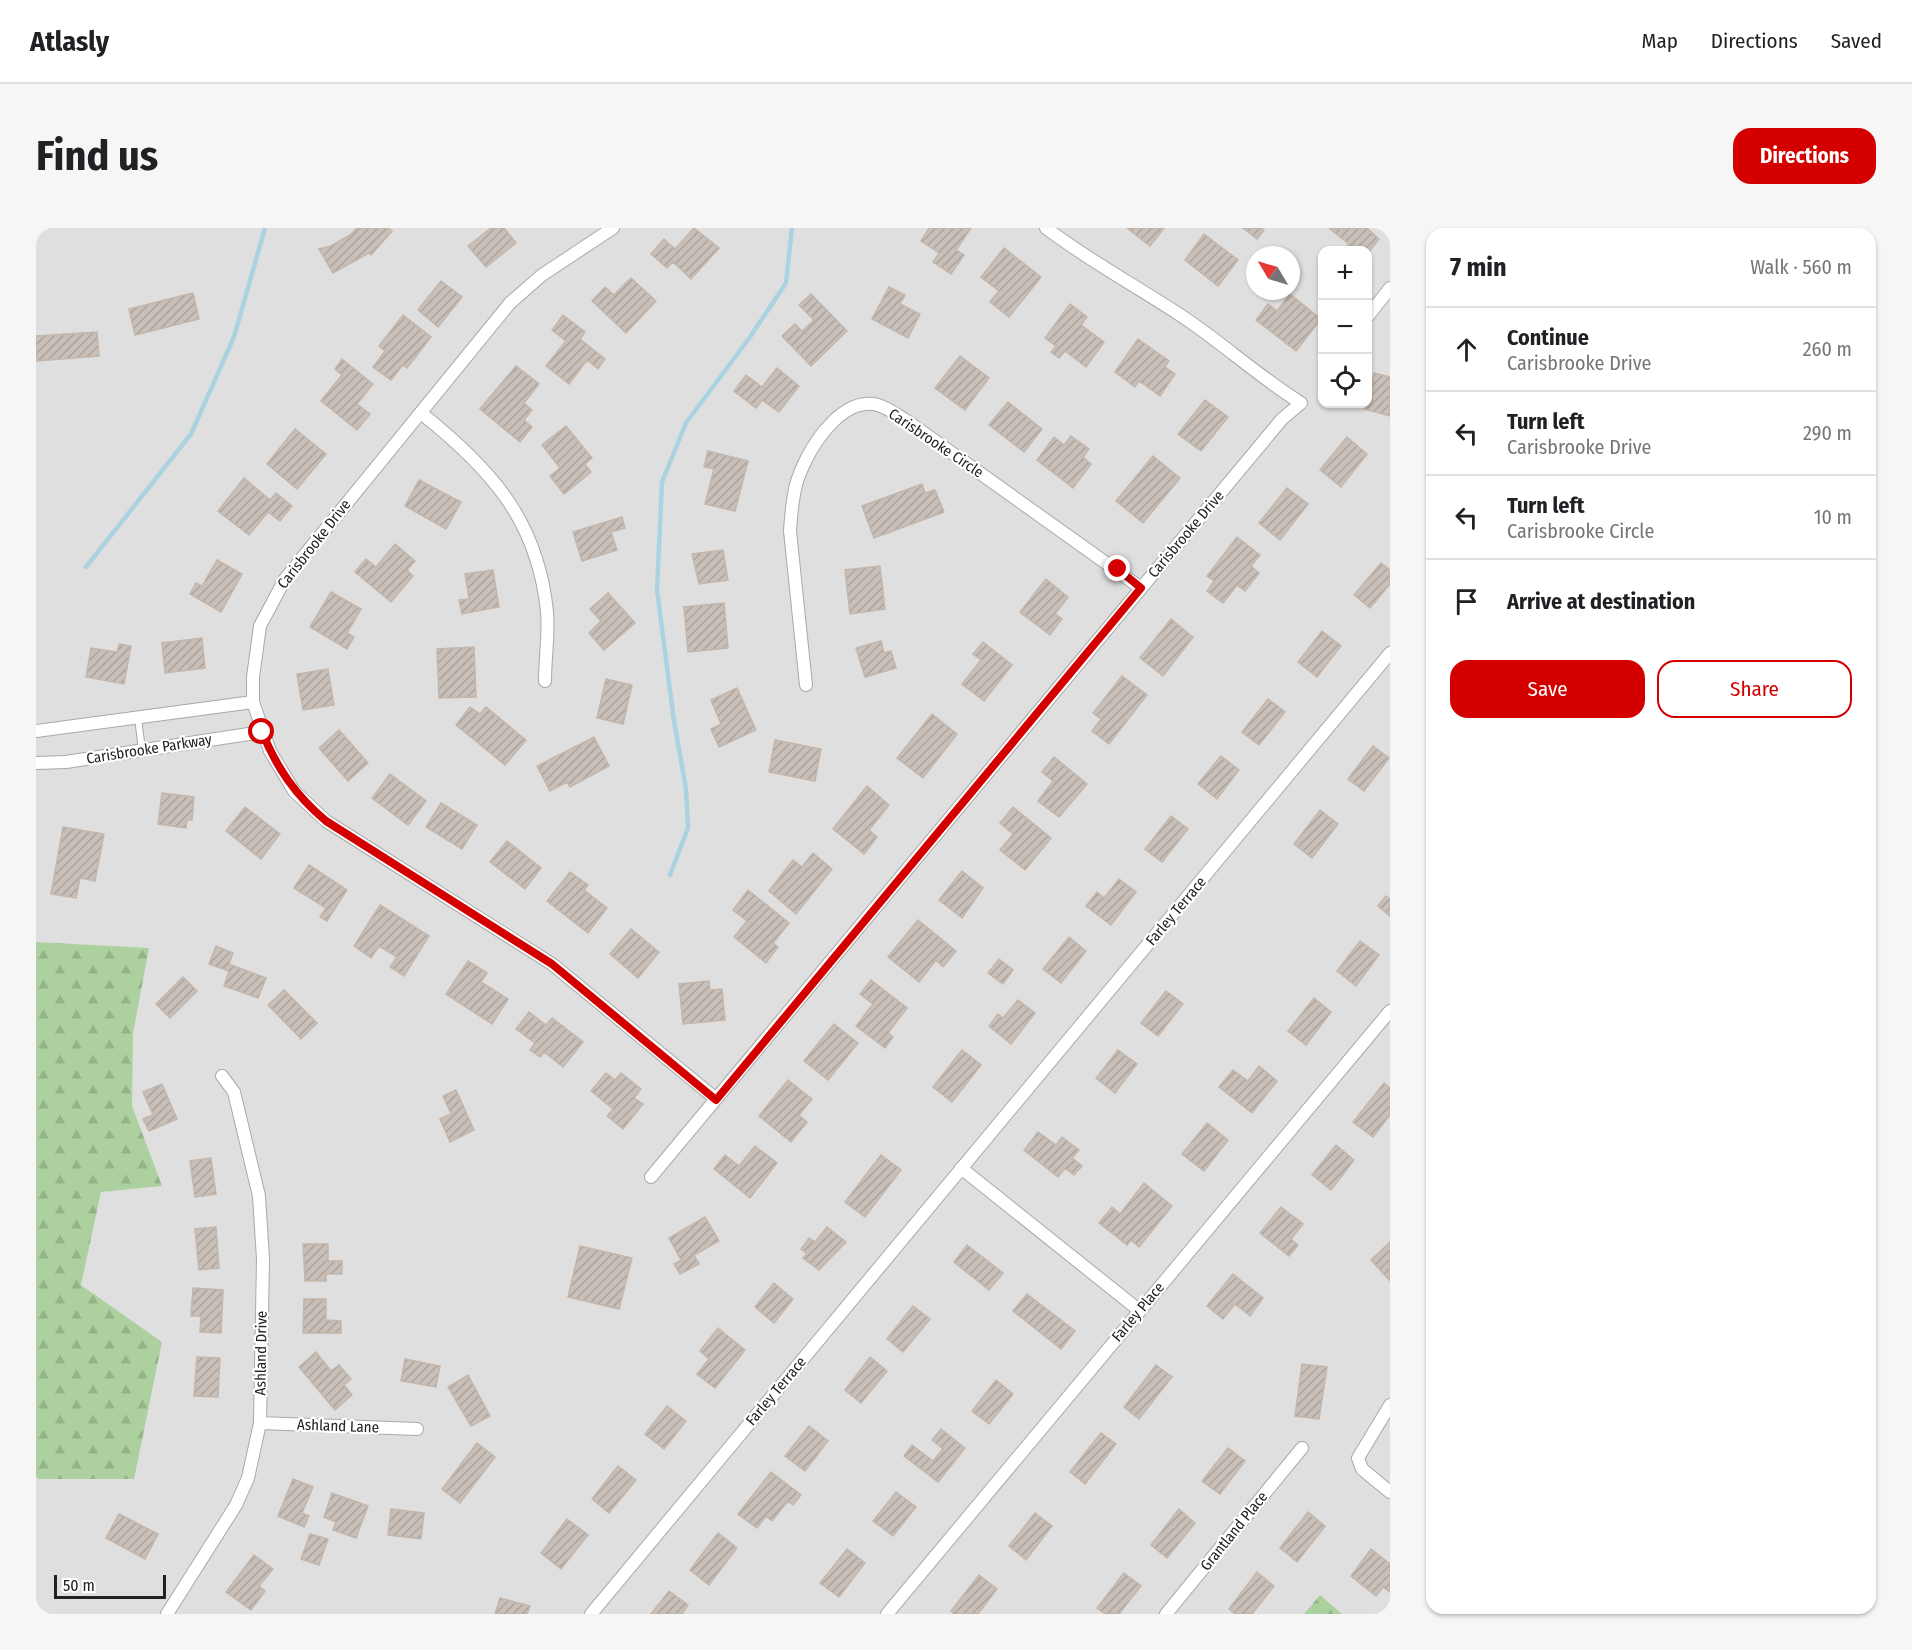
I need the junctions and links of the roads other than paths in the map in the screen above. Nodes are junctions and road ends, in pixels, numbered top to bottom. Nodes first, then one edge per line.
1 (613, 228) edge
2 (1046, 228) edge
3 (1390, 288) edge
4 (1372, 311) edge
5 (421, 413) junction
6 (1141, 588) junction
7 (1390, 653) edge
8 (544, 681) dead end
9 (806, 685) dead end
10 (253, 702) junction
11 (138, 718) junction
12 (36, 731) edge
13 (262, 732) junction
14 (142, 750) junction
15 (36, 763) edge
16 (1390, 1011) edge
17 (222, 1076) dead end
18 (716, 1100) junction
19 (961, 1168) junction
20 (651, 1177) dead end
21 (1140, 1311) junction
22 (1390, 1405) edge
23 (260, 1423) junction
24 (417, 1430) dead end
25 (1302, 1448) dead end
26 (1390, 1492) edge
27 (167, 1614) edge
28 (591, 1614) edge
29 (887, 1614) edge
30 (1166, 1614) edge

1 - 5 street, Carisbrooke Drive
2 - 6 street, Carisbrooke Drive
3 - 4 street
5 - 8 street
5 - 10 street, Carisbrooke Drive
6 - 9 street, Carisbrooke Circle
6 - 18 street, Carisbrooke Drive
7 - 19 street, Farley Terrace
10 - 11 street, Carisbrooke Parkway
10 - 13 street, Carisbrooke Drive
11 - 12 street, Carisbrooke Parkway
11 - 14 lane
13 - 14 street, Carisbrooke Parkway
13 - 18 street, Carisbrooke Drive
14 - 15 street, Carisbrooke Parkway
16 - 21 street, Farley Place
17 - 23 street, Ashland Drive
18 - 20 street, Carisbrooke Drive
19 - 21 street
19 - 28 street, Farley Terrace
21 - 29 street, Farley Place
22 - 26 street
23 - 24 street, Ashland Lane
23 - 27 street, Ashland Drive
25 - 30 street, Grantland Place

